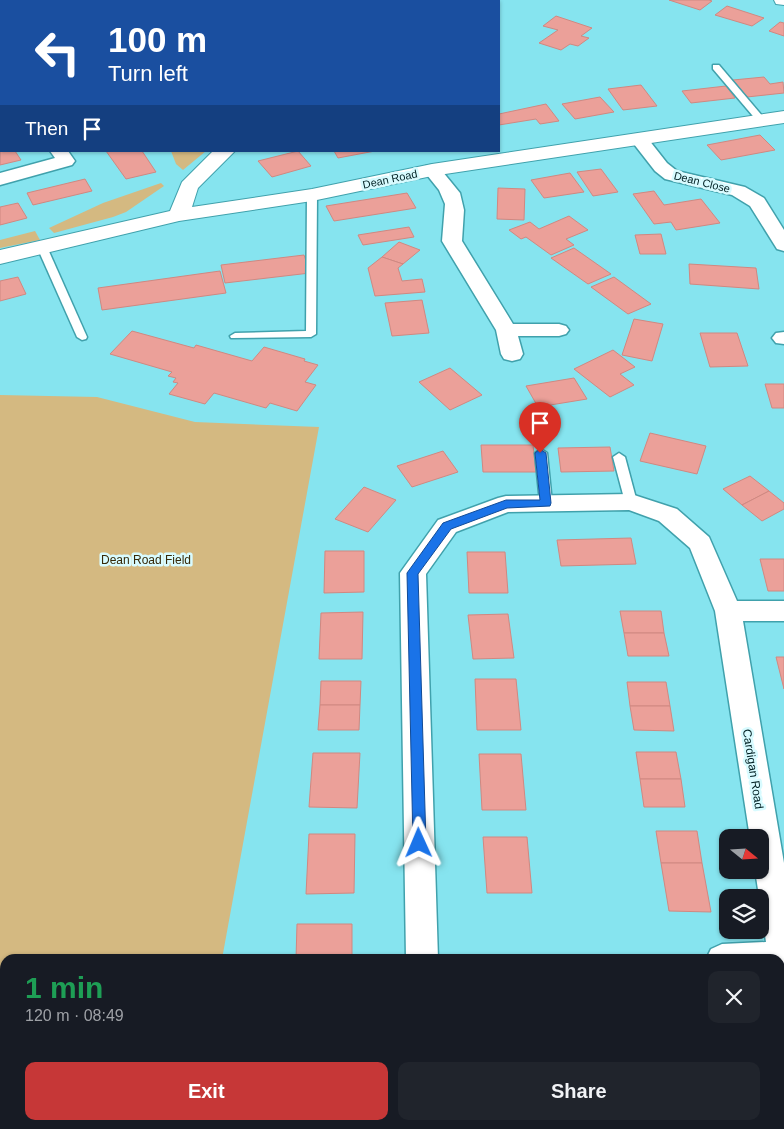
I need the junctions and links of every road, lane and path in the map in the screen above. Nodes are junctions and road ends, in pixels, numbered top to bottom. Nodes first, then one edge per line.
1 (716, 67) dead end
2 (784, 117) edge
3 (761, 120) junction
4 (640, 139) junction
5 (60, 152) edge
6 (224, 152) edge
7 (432, 170) junction
8 (0, 179) edge
9 (312, 195) junction
10 (179, 215) junction
11 (784, 245) edge
12 (42, 247) junction
13 (0, 257) edge
14 (506, 330) junction
15 (559, 330) dead end
16 (235, 336) dead end
17 (82, 337) dead end
18 (512, 354) dead end
19 (540, 453) dead end
20 (619, 457) dead end
21 (631, 502) junction
22 (546, 503) junction
23 (728, 611) junction
24 (784, 611) edge
25 (422, 954) edge
26 (784, 954) edge

1 - 3 lane
2 - 3 street, Dean Road
3 - 4 street, Dean Road
4 - 7 street, Dean Road
4 - 11 street, Dean Close
5 - 8 street
6 - 10 street
7 - 9 street, Dean Road
7 - 14 street
9 - 10 street, Dean Road
9 - 16 lane
10 - 12 street, Dean Road
12 - 13 street, Dean Road
12 - 17 lane
14 - 15 street
14 - 18 street
19 - 22 lane
20 - 21 lane
21 - 22 street
21 - 23 street, Cardigan Road
22 - 25 street
23 - 24 street
23 - 26 street, Cardigan Road

